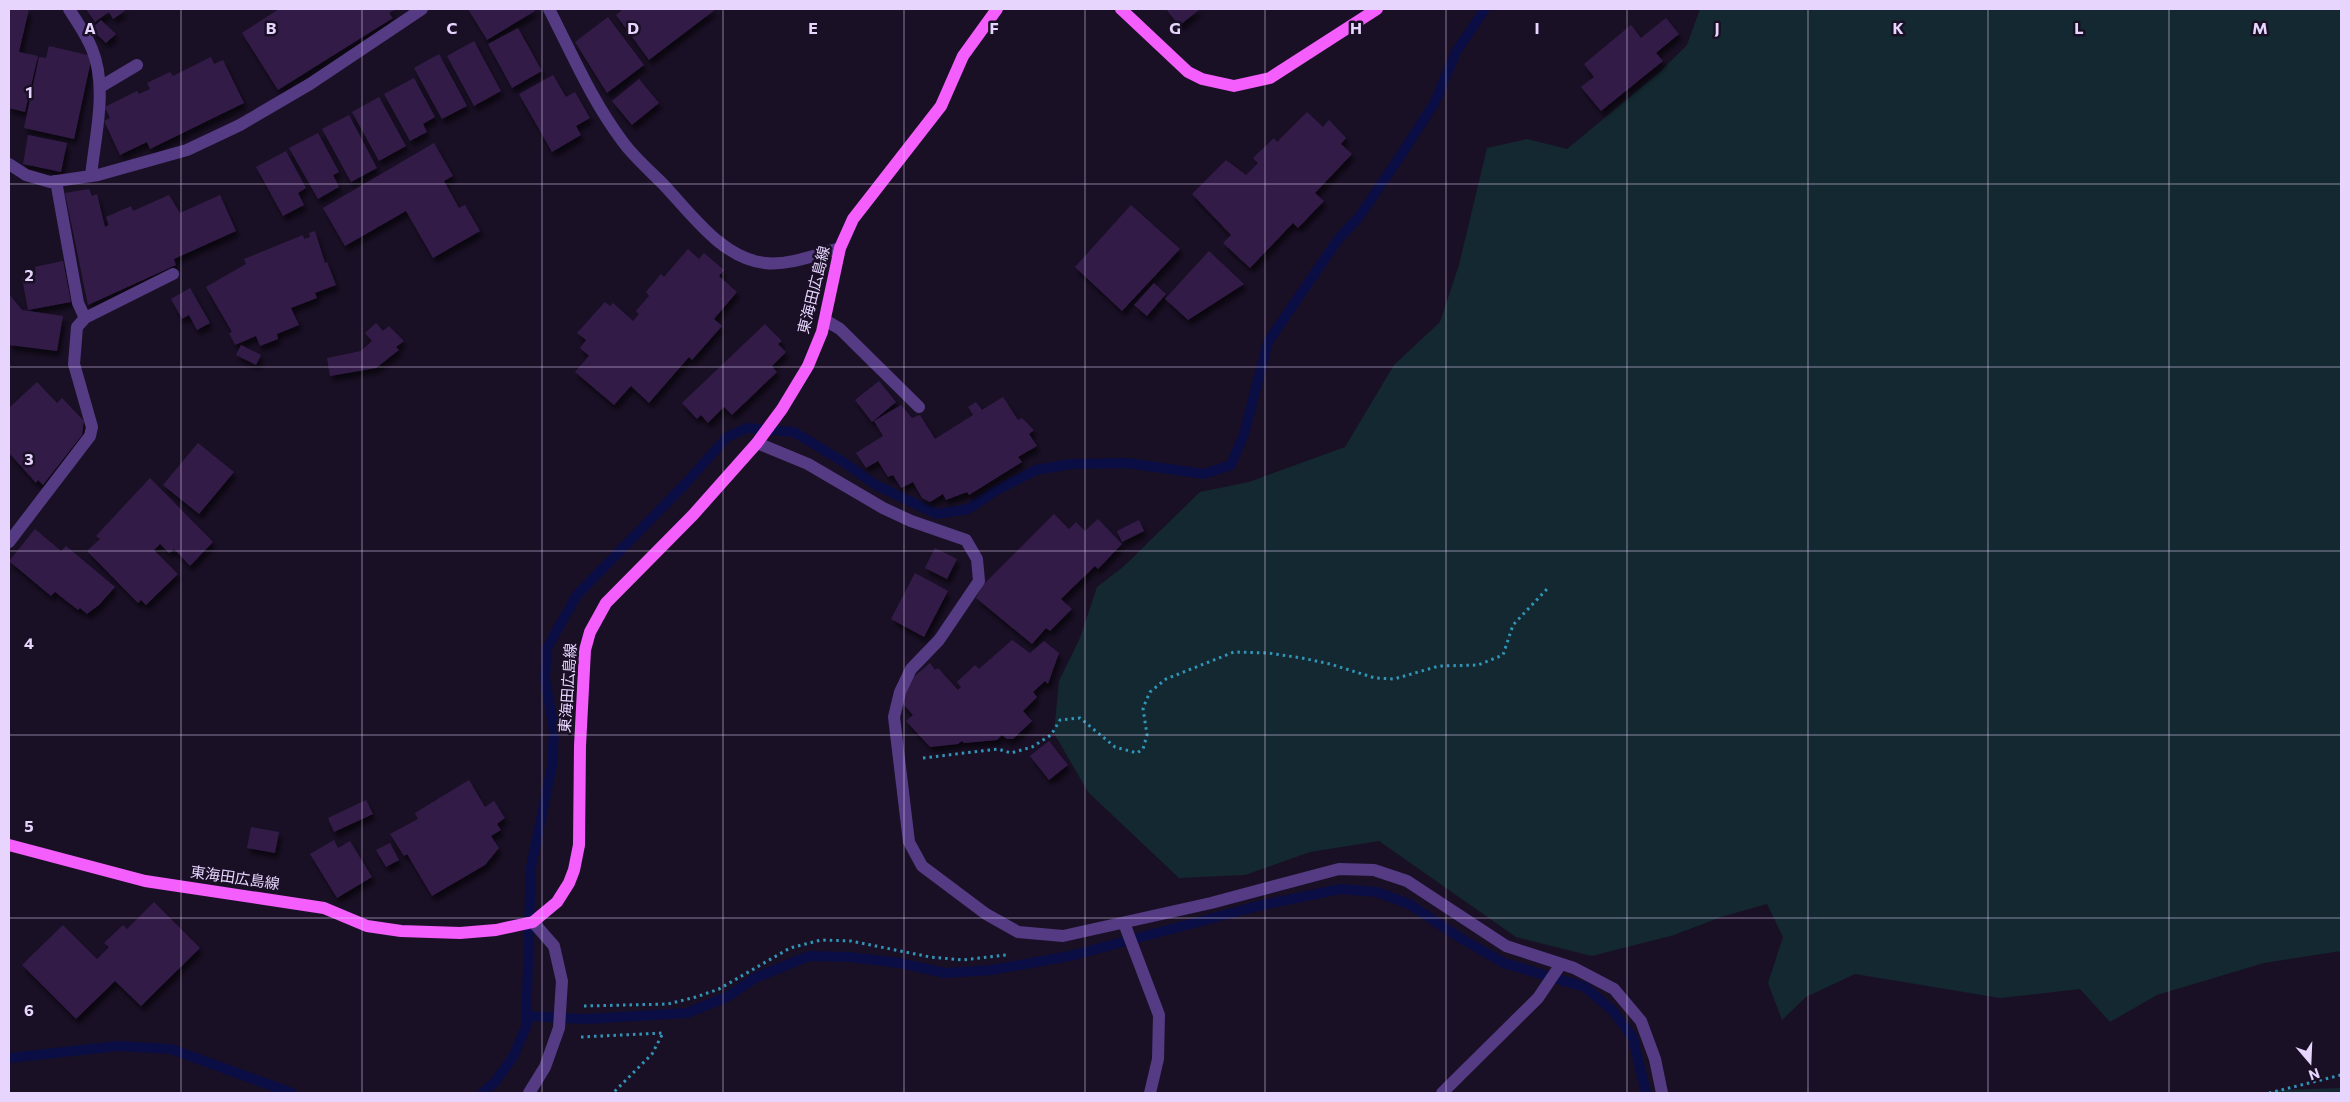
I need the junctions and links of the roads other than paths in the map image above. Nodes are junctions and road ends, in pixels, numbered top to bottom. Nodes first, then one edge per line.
1 (69, 9) edge
2 (422, 9) edge
3 (549, 9) edge
4 (997, 9) edge
5 (1121, 9) edge
6 (1377, 9) edge
7 (137, 65) dead end
8 (100, 87) junction
9 (9, 164) edge
10 (91, 176) junction
11 (56, 180) junction
12 (840, 248) junction
13 (173, 274) dead end
14 (85, 318) junction
15 (825, 320) junction
16 (919, 407) dead end
17 (757, 443) junction
18 (9, 542) edge
19 (9, 845) edge
20 (533, 922) junction
21 (1124, 923) junction
22 (1561, 964) junction
23 (529, 1093) edge
24 (1150, 1093) edge
25 (1442, 1093) edge
26 (1662, 1093) edge

1 - 8 street
2 - 10 street
3 - 12 street
4 - 12 main road, 東海田広島線
5 - 6 main road
7 - 8 street
8 - 10 street
9 - 11 street
10 - 11 street
11 - 14 street
12 - 15 main road, 東海田広島線
13 - 14 street
14 - 18 street
15 - 16 street
15 - 17 main road, 東海田広島線
17 - 20 main road, 東海田広島線
17 - 21 street
19 - 20 main road, 東海田広島線
20 - 23 street
21 - 22 street
21 - 24 street
22 - 25 street
22 - 26 street

